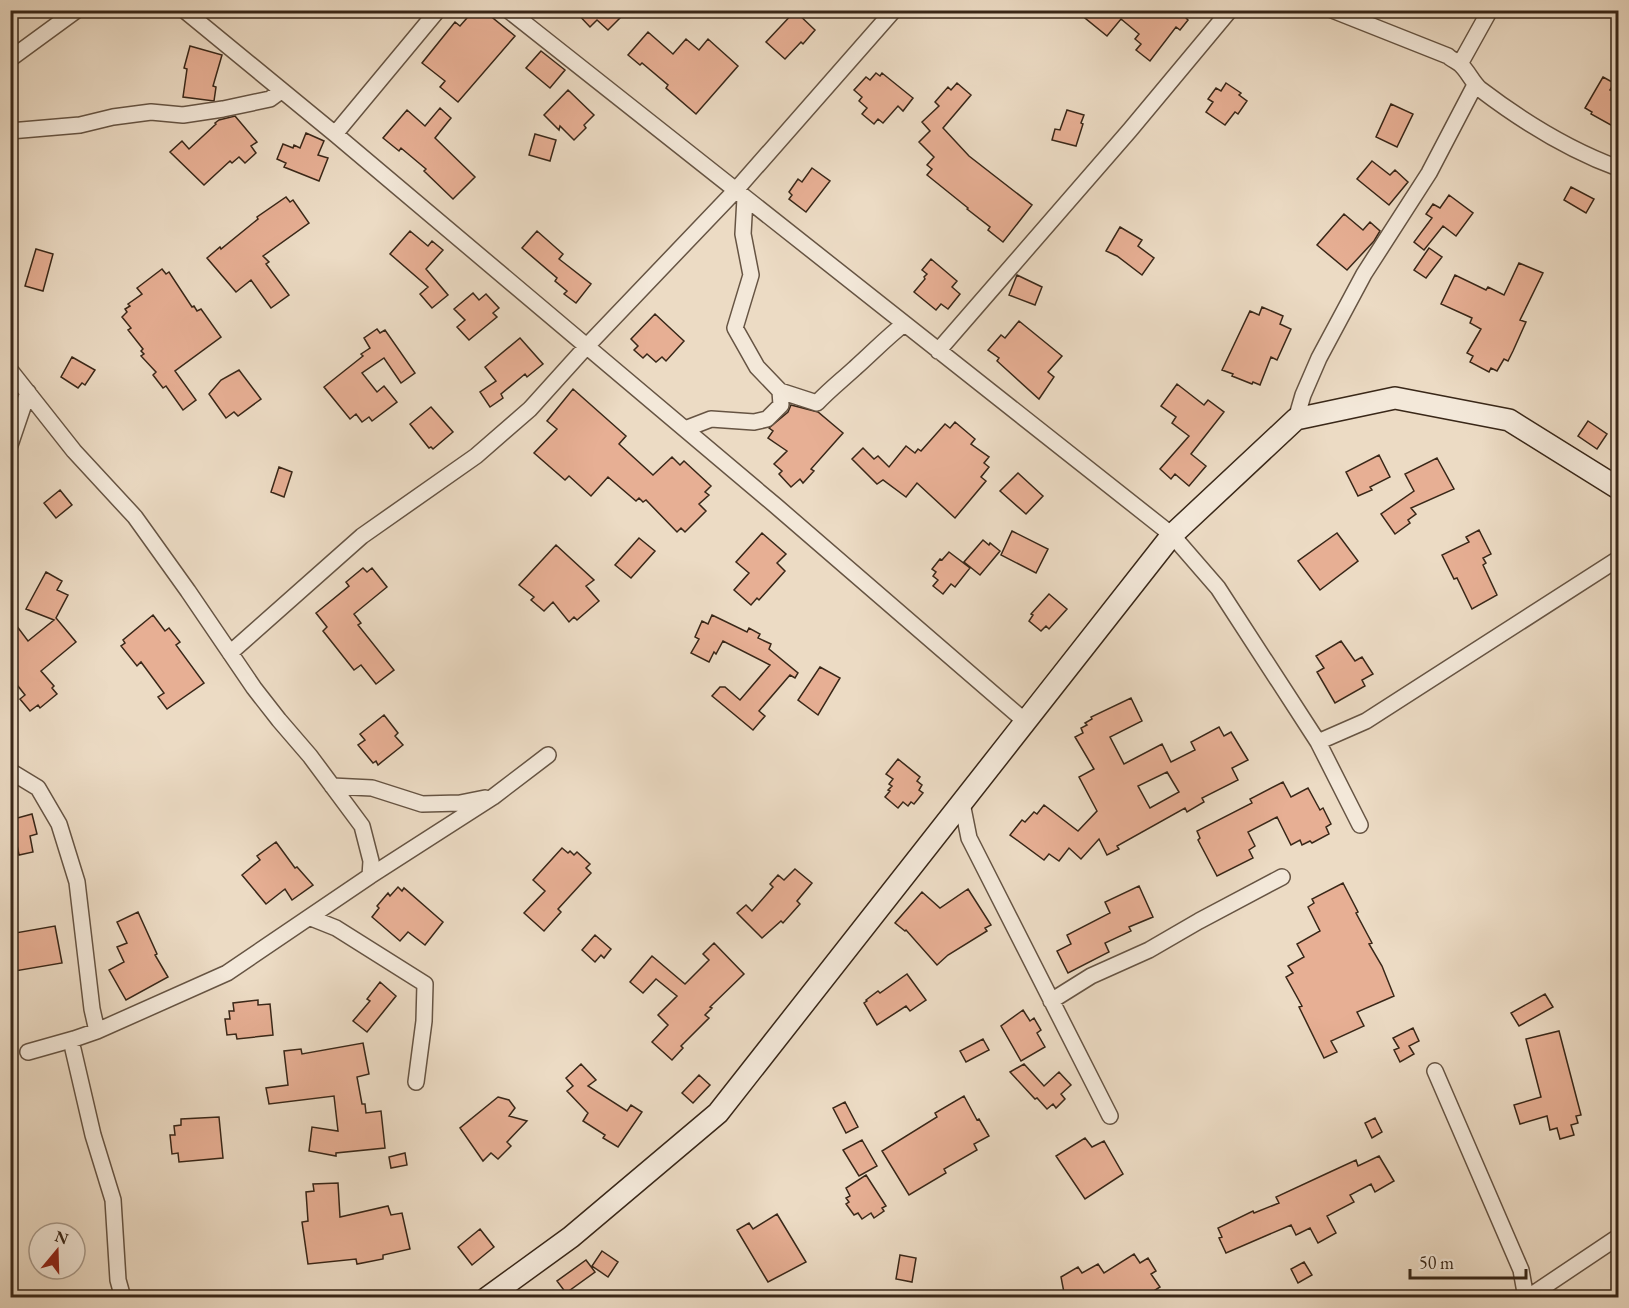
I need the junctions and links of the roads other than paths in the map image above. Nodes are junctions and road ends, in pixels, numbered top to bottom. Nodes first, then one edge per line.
1 (77, 10) edge
2 (184, 10) edge
3 (438, 10) edge
4 (508, 10) edge
5 (894, 10) edge
6 (1230, 10) edge
7 (1332, 10) edge
8 (1490, 10) edge
9 (10, 59) edge
10 (1460, 64) junction
11 (1475, 85) junction
12 (281, 91) junction
13 (10, 131) edge
14 (335, 134) junction
15 (1618, 168) edge
16 (740, 194) junction
17 (904, 324) junction
18 (586, 347) junction
19 (938, 351) junction
20 (10, 370) edge
21 (780, 391) junction
22 (28, 392) junction
23 (1296, 419) junction
24 (685, 429) junction
25 (10, 445) edge
26 (1618, 488) edge
27 (1172, 535) junction
28 (1618, 560) edge
29 (230, 653) junction
30 (1026, 722) junction
31 (1318, 742) junction
32 (548, 755) dead end
33 (10, 771) edge
34 (332, 786) junction
35 (493, 797) junction
36 (962, 803) junction
37 (1360, 825) dead end
38 (370, 876) junction
39 (1282, 877) dead end
40 (311, 918) junction
41 (1051, 1001) junction
42 (98, 1030) junction
43 (73, 1049) dead end
44 (28, 1052) dead end
45 (1435, 1071) dead end
46 (416, 1082) dead end
47 (1110, 1116) dead end
48 (1618, 1237) edge
49 (123, 1298) edge
50 (487, 1298) edge
51 (1527, 1298) edge

1 - 9 street
2 - 12 street
3 - 14 street
4 - 16 street
5 - 16 street
6 - 19 street
7 - 10 street
8 - 10 street
10 - 11 street
11 - 15 street
11 - 23 street
12 - 13 street
12 - 14 street
14 - 18 street
16 - 17 street
16 - 18 street
16 - 21 street
17 - 19 street
17 - 21 street
18 - 24 street
18 - 29 street
19 - 27 street
20 - 22 street
21 - 24 street
22 - 25 street
22 - 29 street
23 - 26 street
23 - 27 street
24 - 30 street
27 - 30 street
27 - 31 street
28 - 31 street
29 - 34 street
30 - 36 street
31 - 37 street
32 - 35 street
33 - 42 street
34 - 35 street
34 - 38 street
35 - 38 street
36 - 41 street
36 - 50 street
38 - 40 street
39 - 41 street
40 - 42 street
40 - 46 street
41 - 47 street
42 - 44 street
43 - 49 street
45 - 51 street
48 - 51 street

